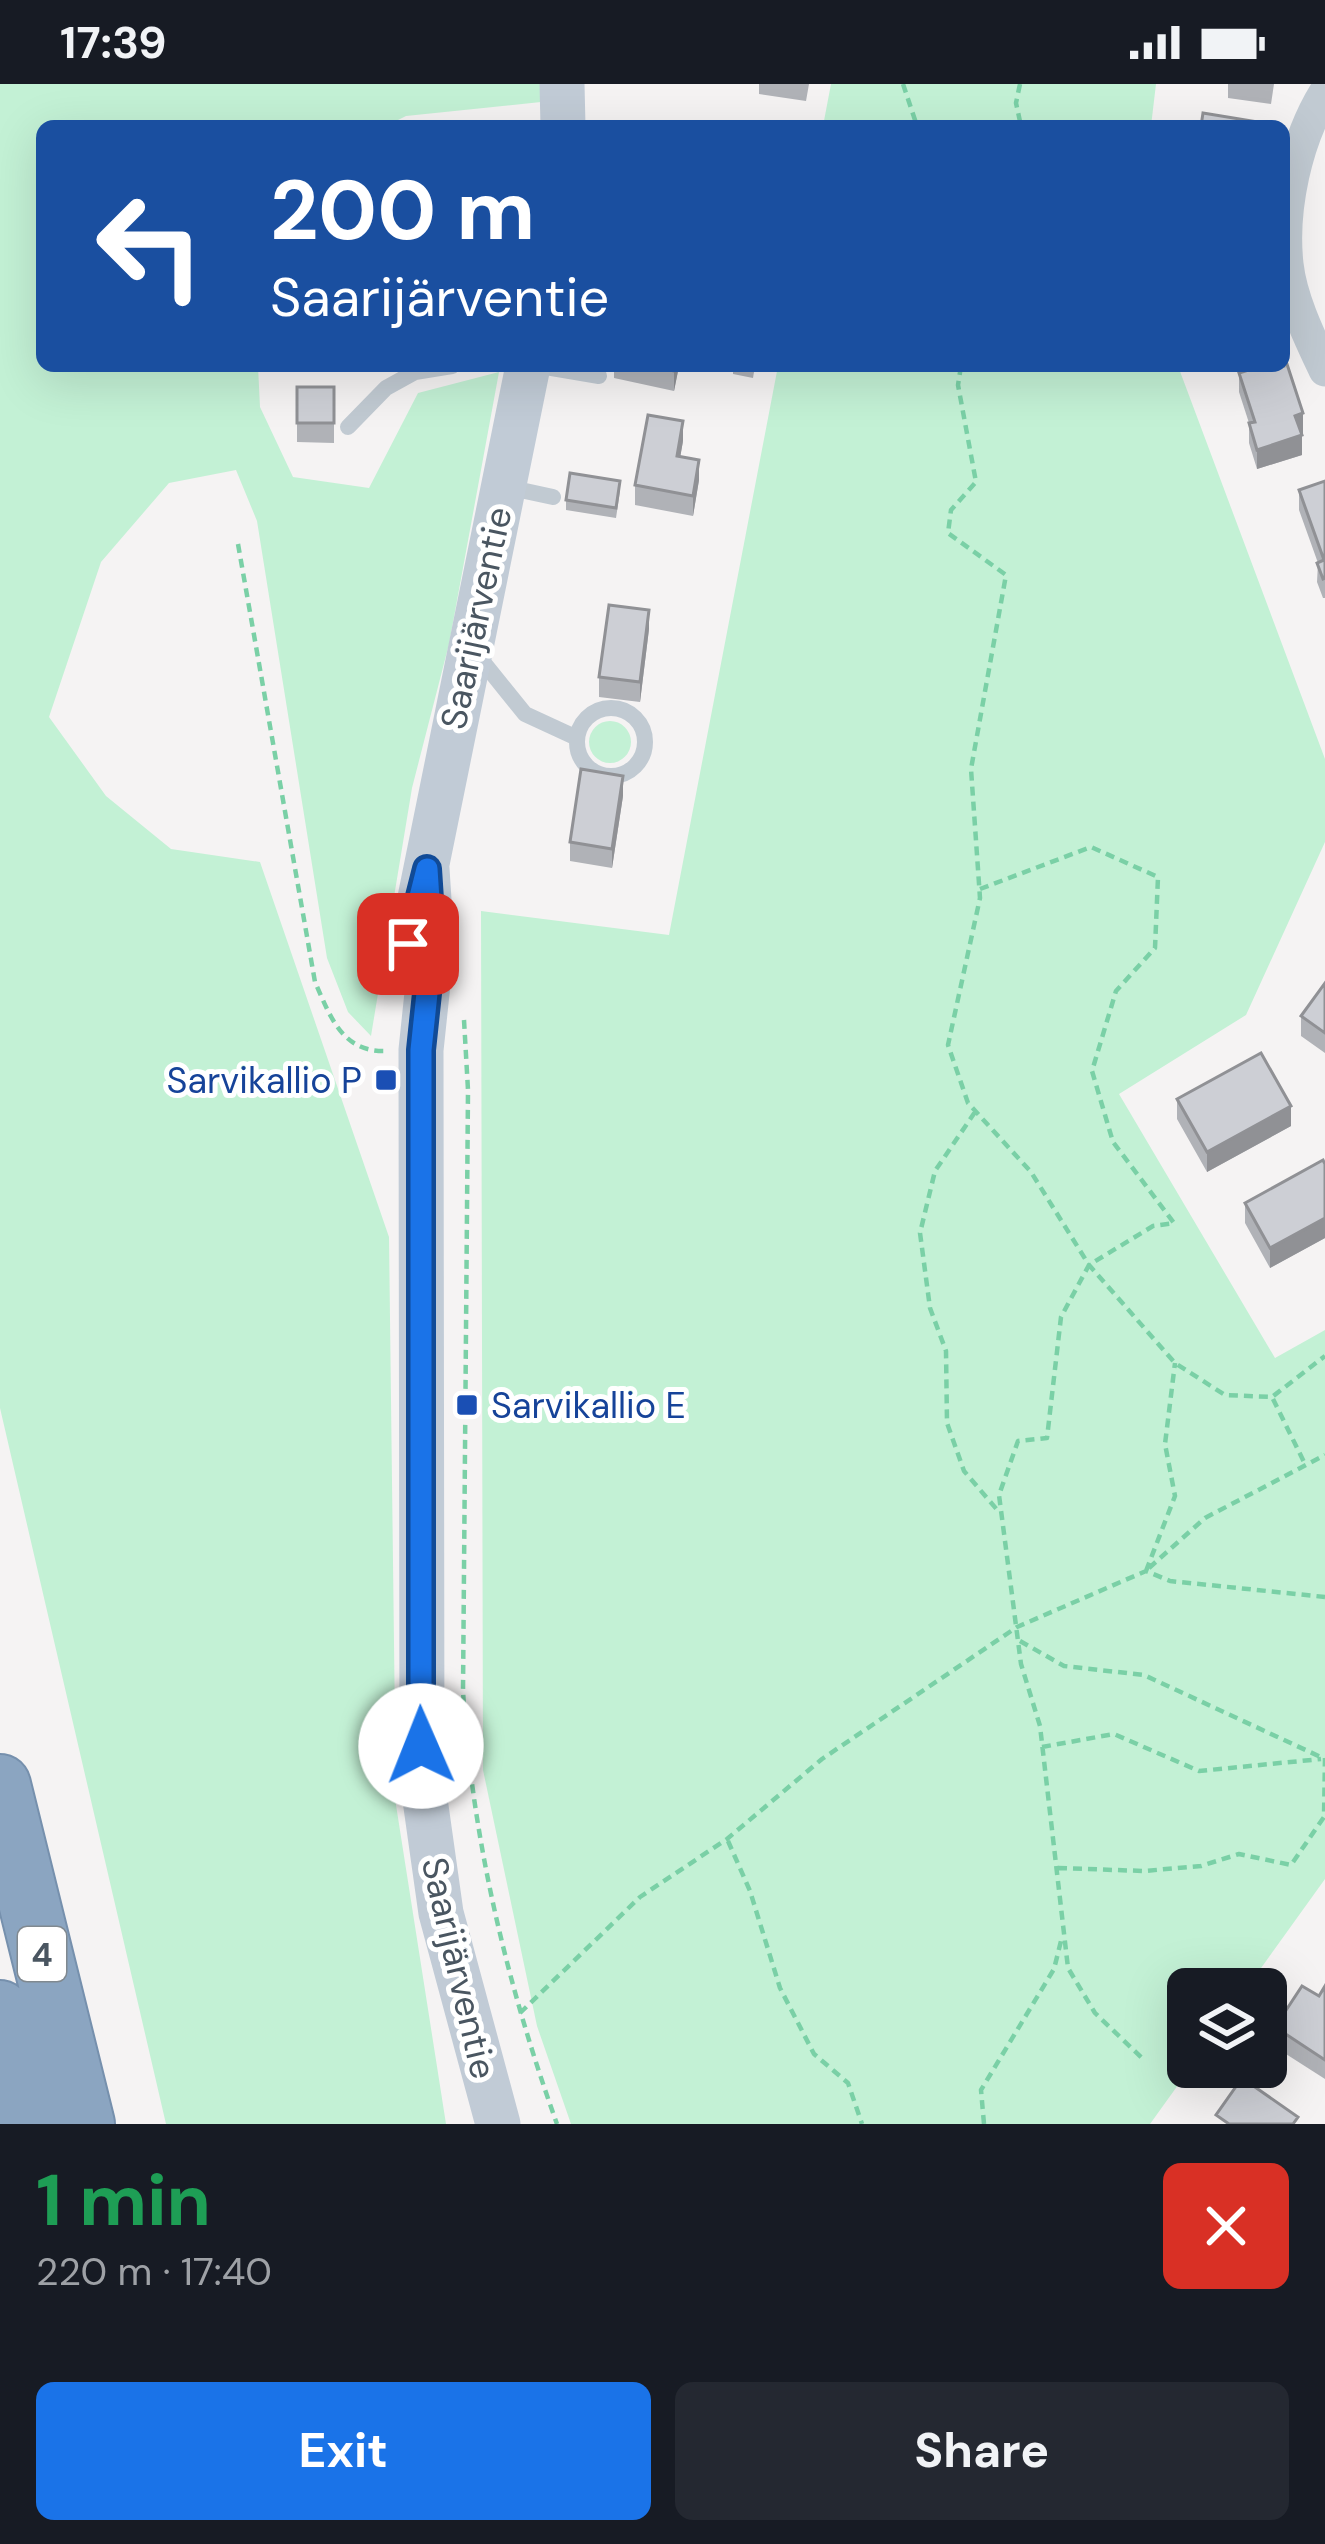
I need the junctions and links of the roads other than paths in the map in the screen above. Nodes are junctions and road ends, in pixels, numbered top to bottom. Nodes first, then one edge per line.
1 (562, 84) edge
2 (1325, 93) edge
3 (563, 120) edge
4 (1290, 198) edge
5 (1290, 277) edge
6 (1325, 370) edge
7 (415, 372) edge
8 (527, 372) edge
9 (576, 372) edge
10 (599, 376) dead end
11 (348, 427) dead end
12 (503, 486) junction
13 (553, 497) dead end
14 (470, 647) junction
15 (577, 738) junction
16 (0, 1785) edge
17 (0, 2011) edge
18 (28, 2124) edge
19 (84, 2124) edge
20 (498, 2124) edge

1 - 3 main road
2 - 4 street
5 - 6 street
7 - 11 lane
8 - 12 main road, Saarijärventie
9 - 10 lane
12 - 13 lane
12 - 14 main road, Saarijärventie
14 - 15 lane
14 - 20 main road, Saarijärventie
15 - 15 lane
16 - 19 highway, 4
17 - 18 highway, 4

